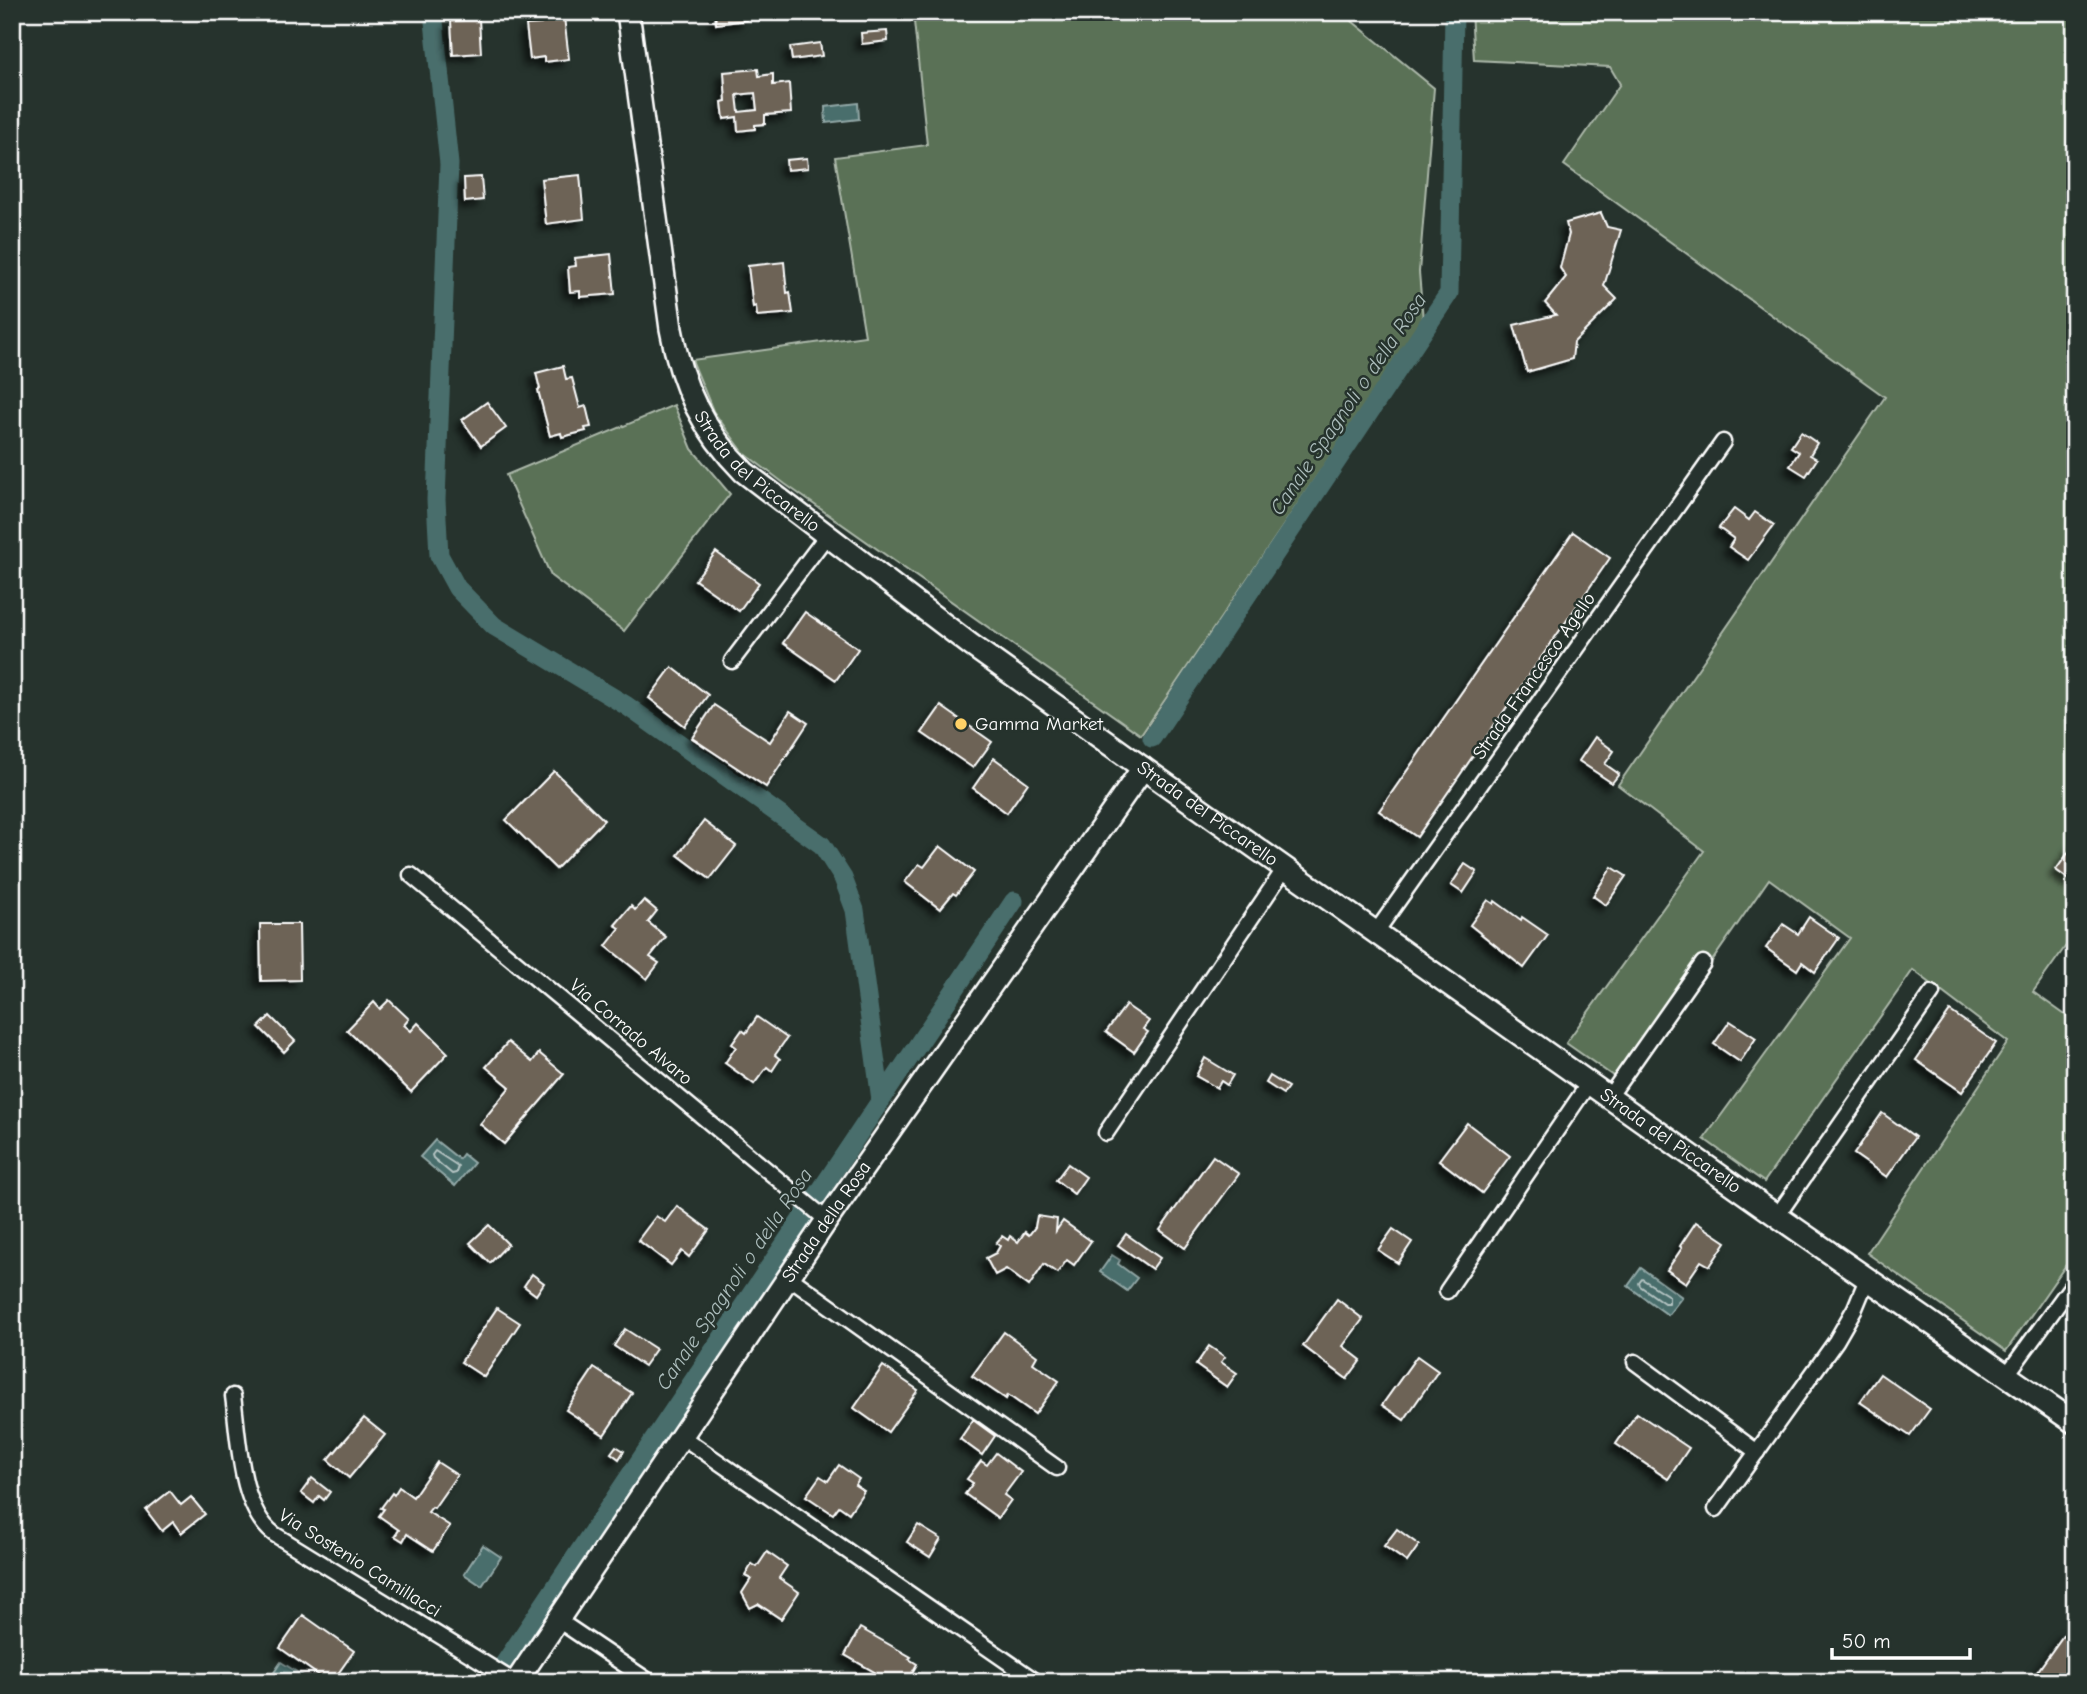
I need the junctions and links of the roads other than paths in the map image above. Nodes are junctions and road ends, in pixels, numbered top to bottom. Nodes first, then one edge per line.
1 (628, 12) edge
2 (1723, 442) dead end
3 (828, 534) junction
4 (732, 662) dead end
5 (1143, 768) junction
6 (1285, 868) junction
7 (411, 874) dead end
8 (1376, 932) junction
9 (1703, 963) dead end
10 (1932, 993) dead end
11 (1589, 1083) junction
12 (1609, 1097) junction
13 (1106, 1133) dead end
14 (1777, 1216) junction
15 (827, 1220) junction
16 (789, 1277) junction
17 (1867, 1279) junction
18 (2075, 1281) edge
19 (1447, 1291) dead end
20 (1634, 1362) dead end
21 (2006, 1376) junction
22 (233, 1396) dead end
23 (2075, 1423) edge
24 (681, 1436) junction
25 (1757, 1452) junction
26 (1057, 1468) dead end
27 (1716, 1509) dead end
28 (558, 1620) junction
29 (515, 1682) edge
30 (650, 1682) edge
31 (1037, 1682) edge

1 - 3 street, Strada del Piccarello
2 - 8 street, Strada Francesco Agello
3 - 4 street
3 - 5 street, Strada del Piccarello
5 - 6 street, Strada del Piccarello
5 - 15 street, Strada della Rosa
6 - 8 street, Strada del Piccarello
6 - 13 street
7 - 15 street, Via Corrado Alvaro
8 - 11 street, Strada del Piccarello
9 - 12 street
10 - 14 street
11 - 12 street, Strada del Piccarello
11 - 19 street
12 - 14 street, Strada del Piccarello
14 - 17 street, Strada del Piccarello
15 - 16 street, Strada della Rosa
16 - 24 street, Strada della Rosa
16 - 26 street
17 - 21 street, Strada del Piccarello
17 - 25 street
18 - 21 street
20 - 25 street
21 - 23 street, Strada del Piccarello
22 - 29 street, Via Sostenio Camillacci
24 - 28 street, Strada della Rosa
24 - 31 street
25 - 27 street
28 - 29 street, Strada della Rosa
28 - 30 street

